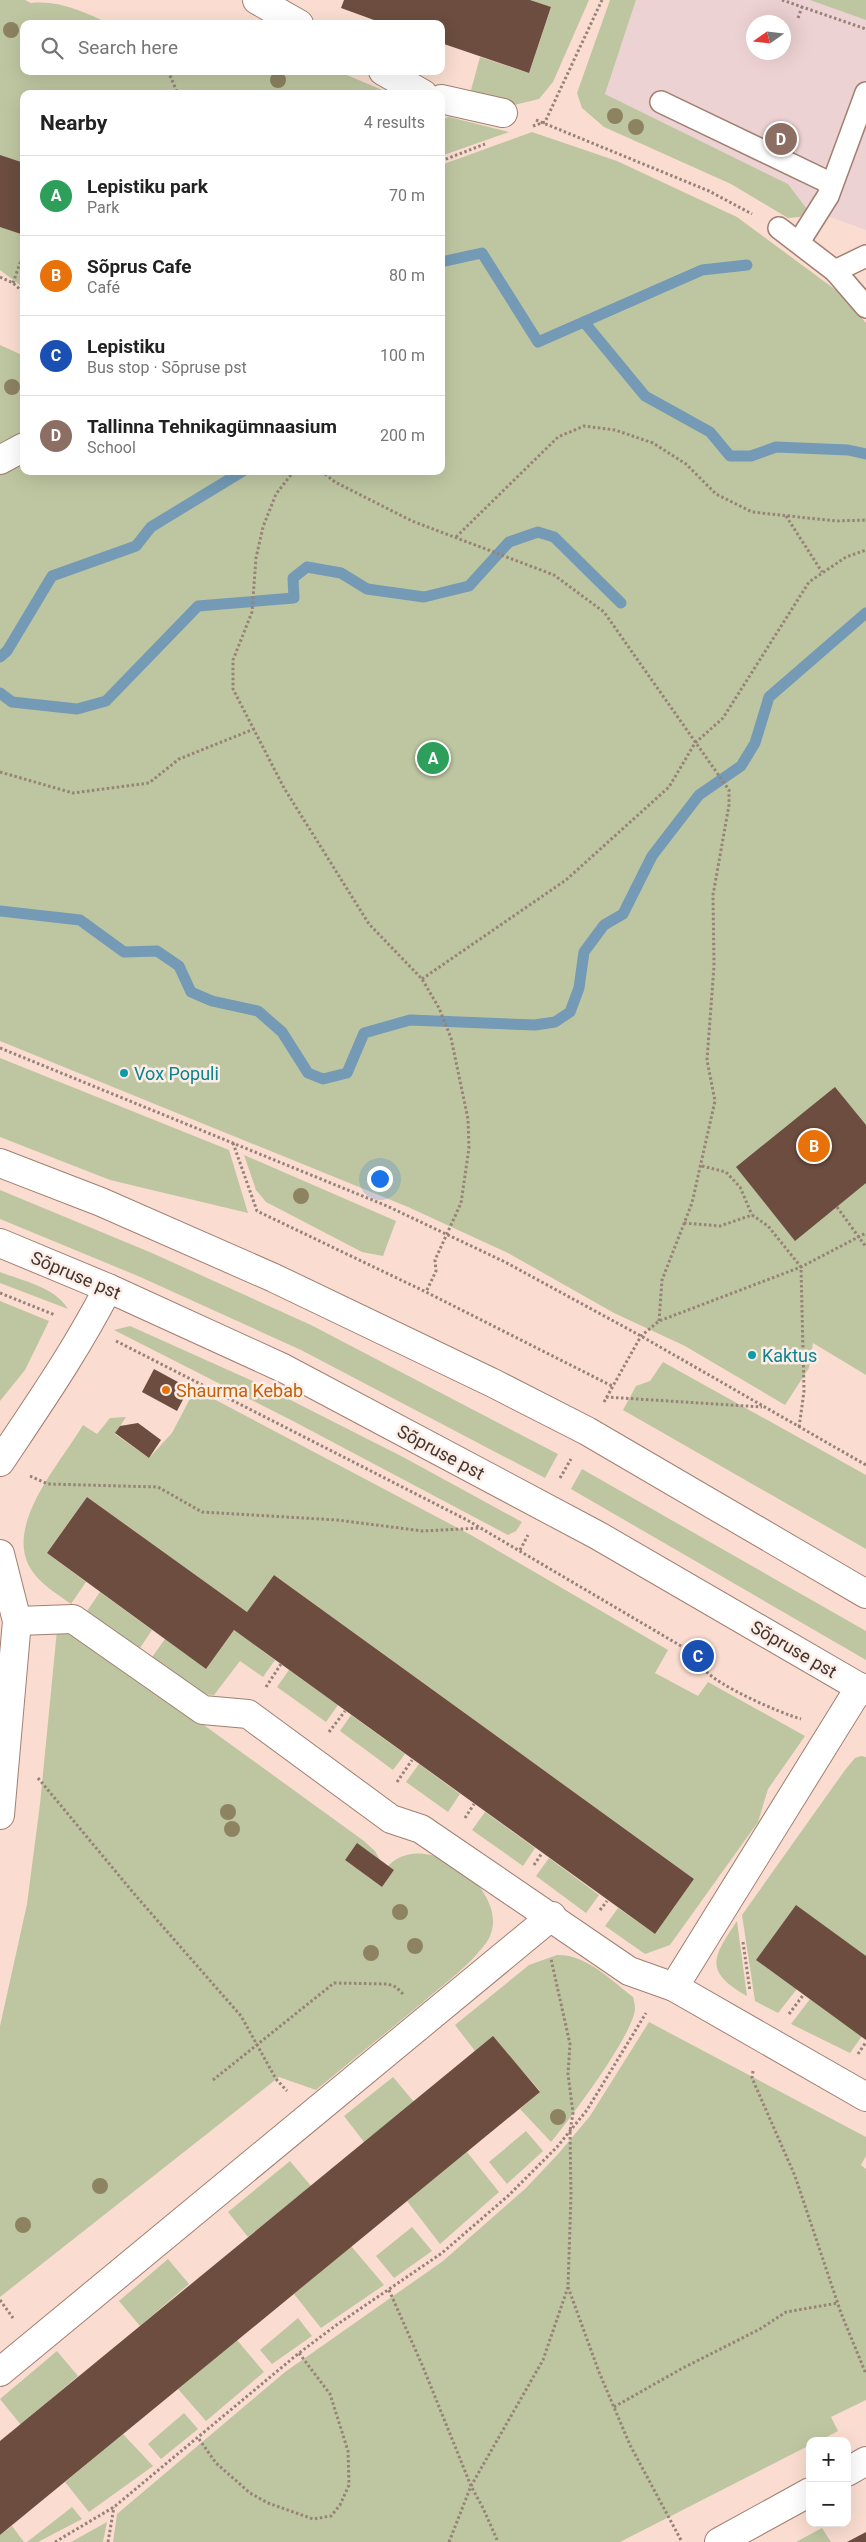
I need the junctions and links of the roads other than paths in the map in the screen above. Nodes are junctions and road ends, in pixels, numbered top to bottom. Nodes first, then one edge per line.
1 (257, 0) edge
2 (292, 20) edge
3 (391, 75) edge
4 (417, 90) edge
5 (866, 93) edge
6 (445, 100) edge
7 (661, 102) dead end
8 (504, 113) road end
9 (832, 184) junction
10 (779, 228) road end
11 (799, 242) junction
12 (866, 256) edge
13 (835, 271) junction
14 (866, 307) edge
15 (20, 449) edge
16 (0, 460) edge
17 (0, 1163) edge
18 (0, 1243) edge
19 (108, 1288) junction
20 (0, 1462) edge
21 (0, 1554) edge
22 (863, 1591) edge
23 (18, 1621) junction
24 (863, 1689) edge
25 (0, 1815) edge
26 (552, 1916) junction
27 (674, 1987) junction
28 (866, 2097) edge
29 (0, 2372) edge
30 (866, 2462) edge
31 (851, 2470) edge
32 (806, 2494) edge
33 (719, 2542) edge

1 - 2 street
3 - 4 street
5 - 9 lane
6 - 8 street
7 - 9 lane
9 - 11 lane
10 - 11 lane
11 - 13 lane
12 - 13 lane
13 - 14 lane
15 - 16 street
17 - 22 street
18 - 19 street, Sõpruse pst
19 - 20 street
19 - 24 street, Sõpruse pst
21 - 23 street
23 - 25 street
23 - 26 street
24 - 27 street
26 - 27 street
26 - 29 street
27 - 28 street
30 - 31 street
32 - 33 street

